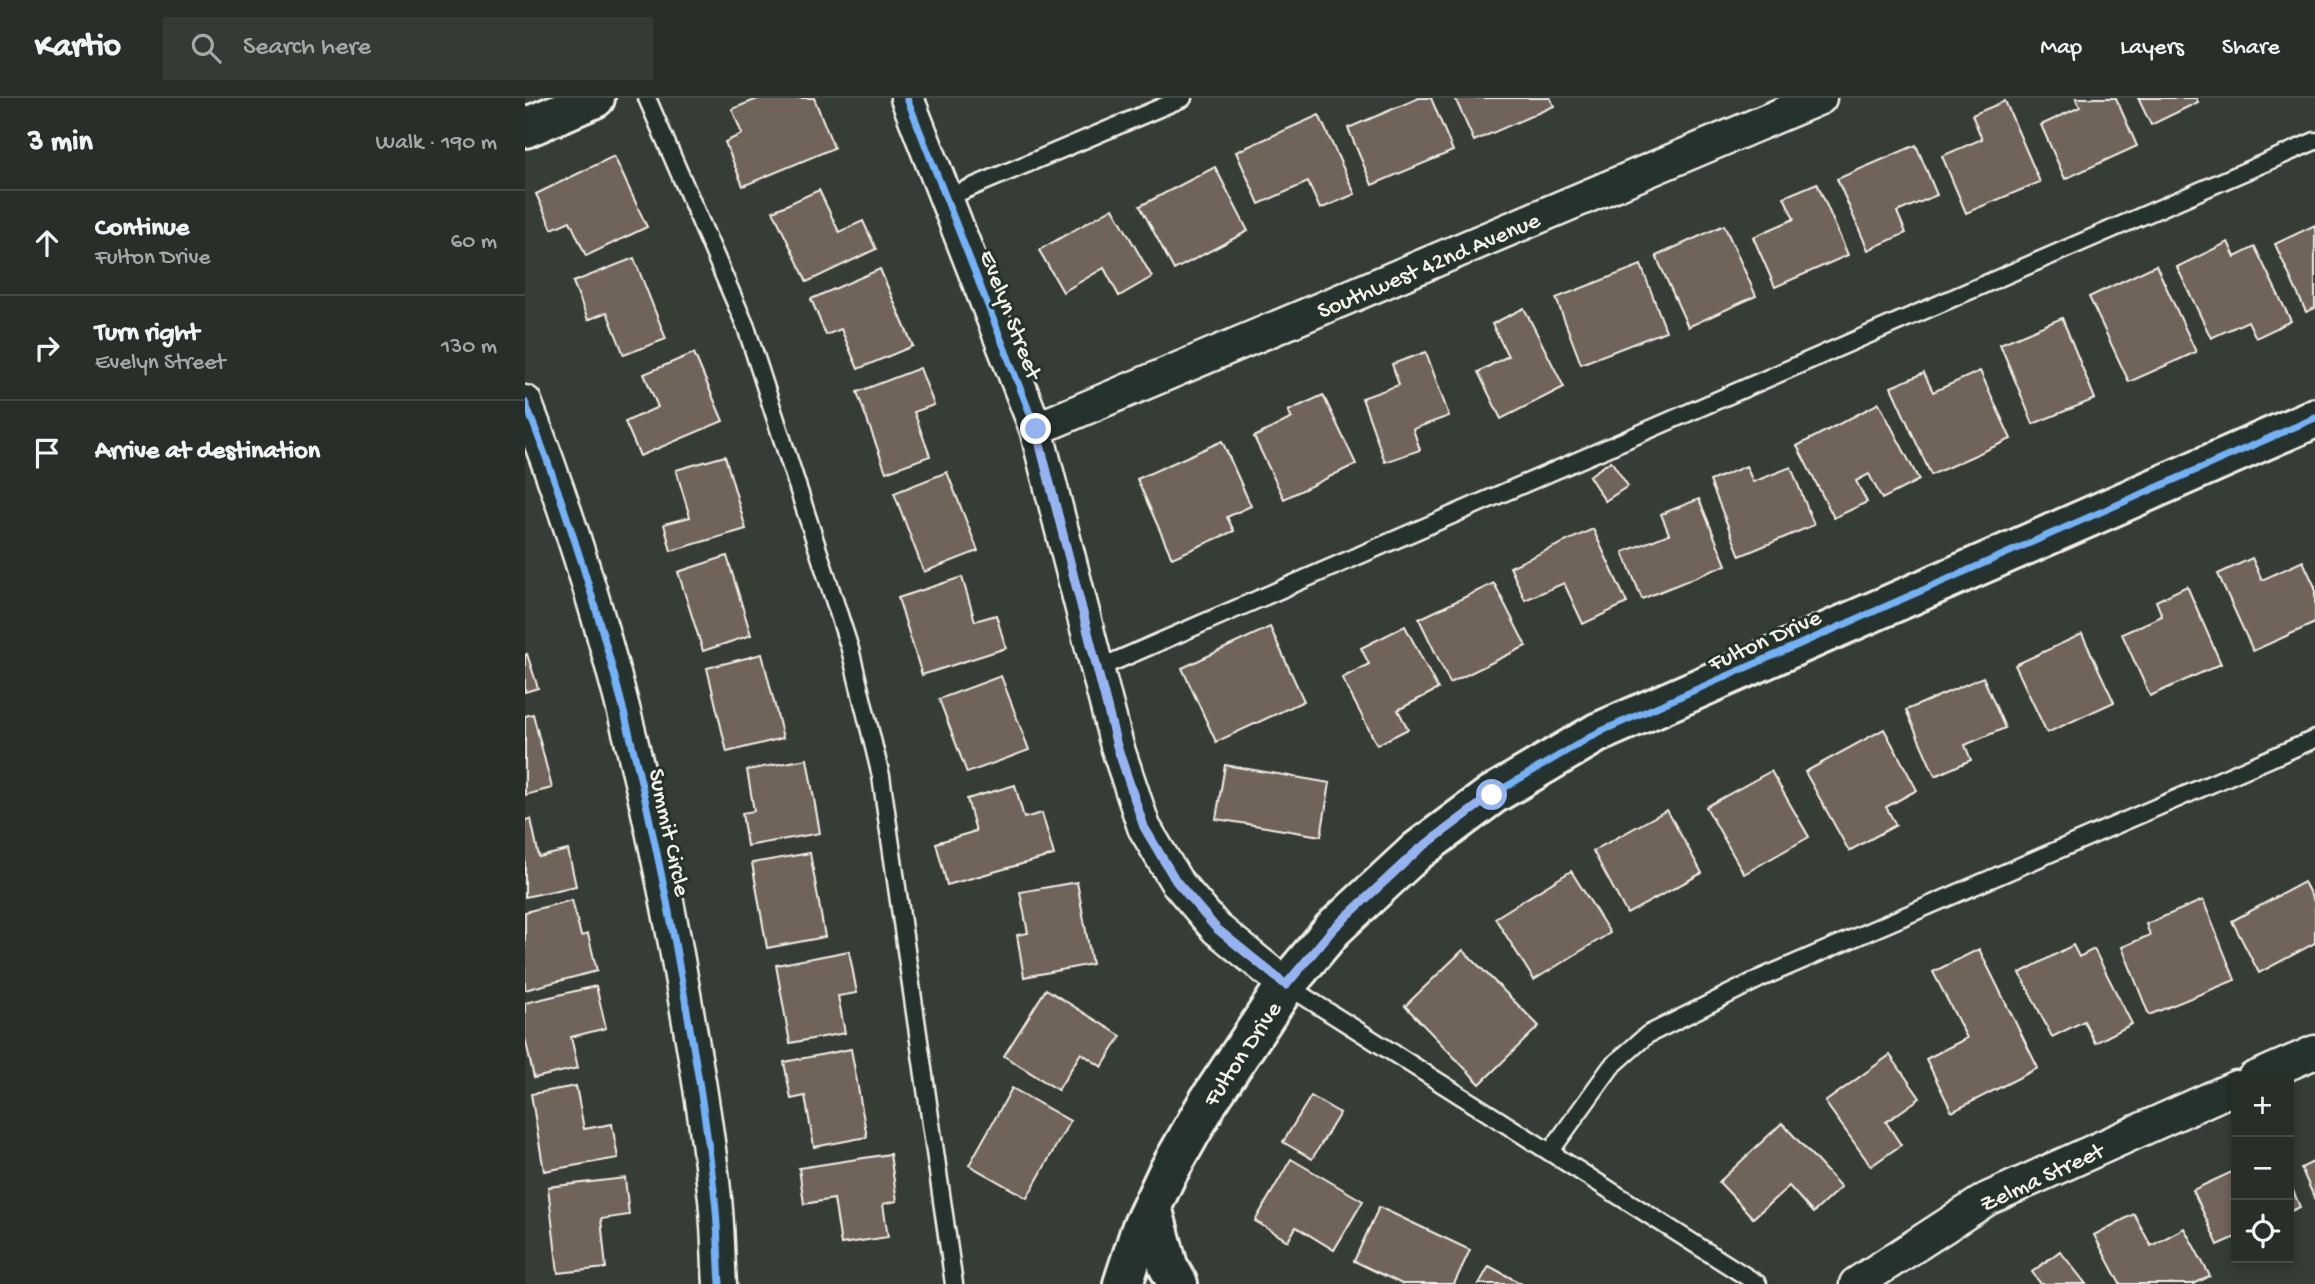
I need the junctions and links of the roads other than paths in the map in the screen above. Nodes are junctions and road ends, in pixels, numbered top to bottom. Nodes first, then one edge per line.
1 (596, 98) edge
2 (647, 98) edge
3 (907, 98) edge
4 (1184, 98) edge
5 (1820, 98) edge
6 (525, 128) edge
7 (2315, 141) edge
8 (946, 198) junction
9 (525, 402) edge
10 (2315, 418) edge
11 (1036, 429) junction
12 (1097, 669) junction
13 (2315, 739) edge
14 (1286, 985) junction
15 (2315, 1052) edge
16 (2264, 1074) edge
17 (2231, 1089) edge
18 (1550, 1152) junction
19 (1152, 1207) junction
20 (720, 1284) edge
21 (954, 1284) edge
22 (1123, 1284) edge
23 (1178, 1284) edge
24 (1758, 1284) edge
25 (1856, 1284) edge

1 - 6 main road
2 - 21 lane
3 - 8 street, Evelyn Street
4 - 8 lane
5 - 11 street, Southwest 42nd Avenue
7 - 12 lane
8 - 11 street, Evelyn Street
9 - 20 street, Summit Circle
10 - 14 main road, Fulton Drive
11 - 12 street, Evelyn Street
12 - 14 street, Evelyn Street
13 - 18 lane
14 - 18 lane
14 - 19 main road, Fulton Drive
15 - 16 street
17 - 25 street, Zelma Street
18 - 24 lane
19 - 22 main road, Fulton Drive
19 - 23 main road

